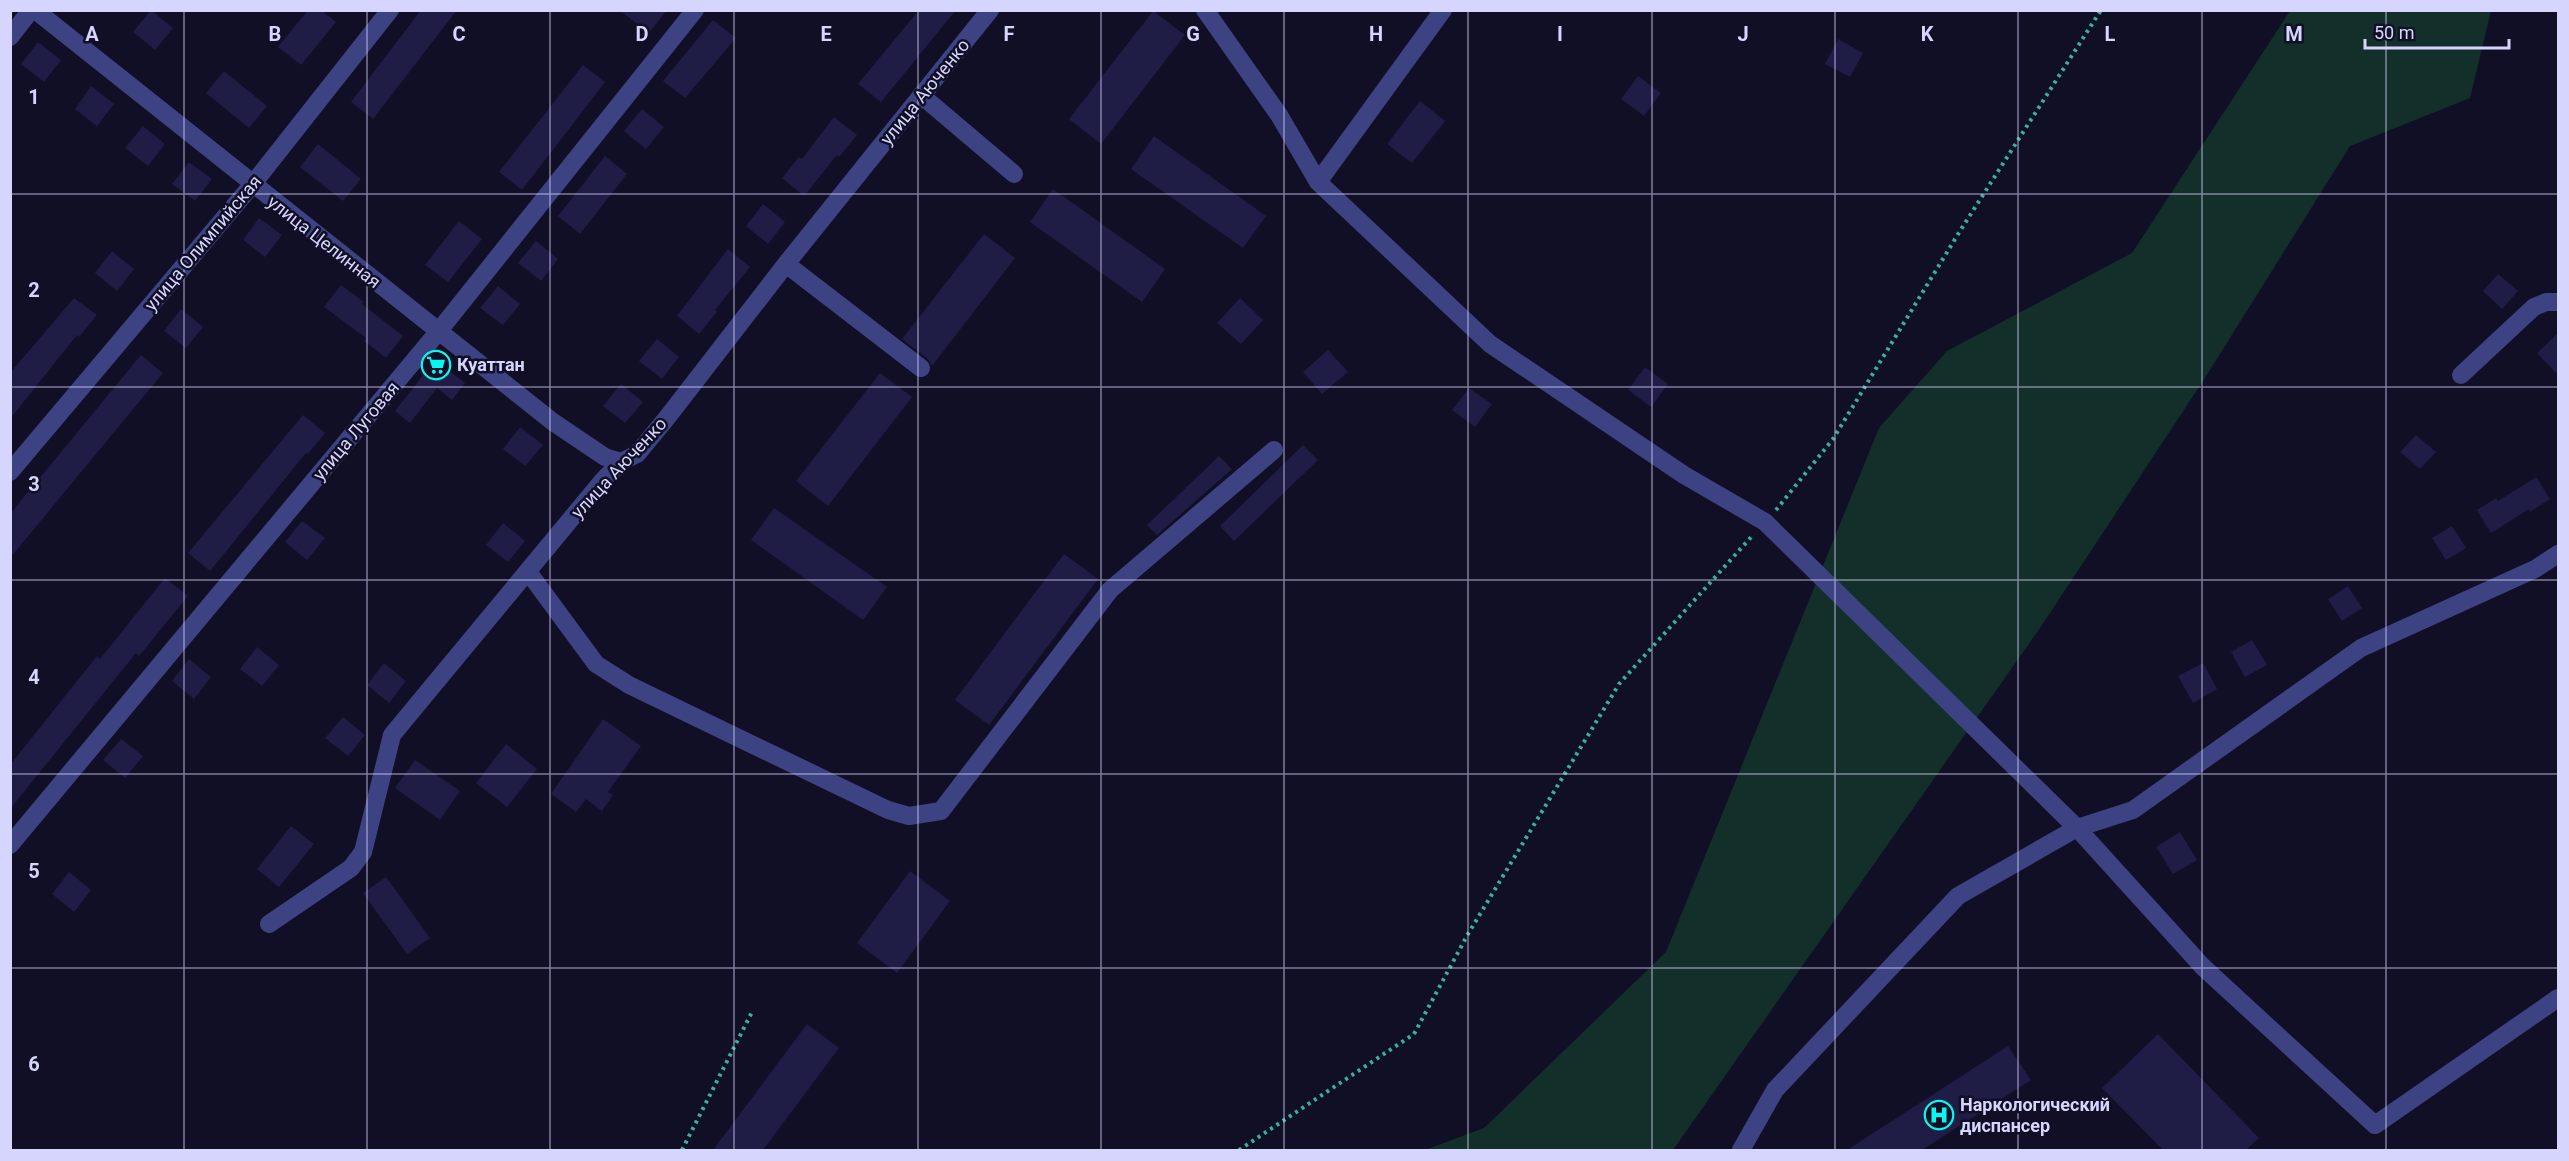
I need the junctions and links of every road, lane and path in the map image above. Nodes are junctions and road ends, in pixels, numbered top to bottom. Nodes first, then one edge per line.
1 (33, 10) edge
2 (390, 10) edge
3 (695, 10) edge
4 (990, 10) edge
5 (1205, 10) edge
6 (1443, 10) edge
7 (2101, 10) edge
8 (10, 37) edge
9 (922, 96) junction
10 (1014, 174) dead end
11 (1318, 182) junction
12 (252, 185) junction
13 (786, 264) junction
14 (2559, 302) edge
15 (438, 332) junction
16 (921, 368) dead end
17 (2461, 375) dead end
18 (1274, 450) dead end
19 (621, 462) junction
20 (10, 472) edge
21 (1766, 522) junction
22 (2559, 554) edge
23 (529, 573) junction
24 (2077, 828) junction
25 (10, 845) edge
26 (268, 924) dead end
27 (2559, 998) edge
28 (752, 1012) dead end
29 (682, 1150) edge
30 (1239, 1150) edge
31 (1741, 1150) edge

1 - 8 street
1 - 12 street, улица Целинная
2 - 12 street, улица Олимпийская
3 - 15 street, улица Луговая
4 - 9 street, улица Аюченко
5 - 11 street
6 - 11 street
7 - 21 path
9 - 10 street
9 - 13 street, улица Аюченко
11 - 21 street
12 - 15 street, улица Целинная
12 - 20 street, улица Олимпийская
13 - 16 street
13 - 19 street, улица Аюченко
14 - 17 street
15 - 19 street, улица Целинная
15 - 25 street, улица Луговая
18 - 23 street
19 - 23 street, улица Аюченко
21 - 24 street
21 - 30 path
22 - 24 street
23 - 26 street, улица Аюченко
24 - 27 street
24 - 31 street
28 - 29 path

